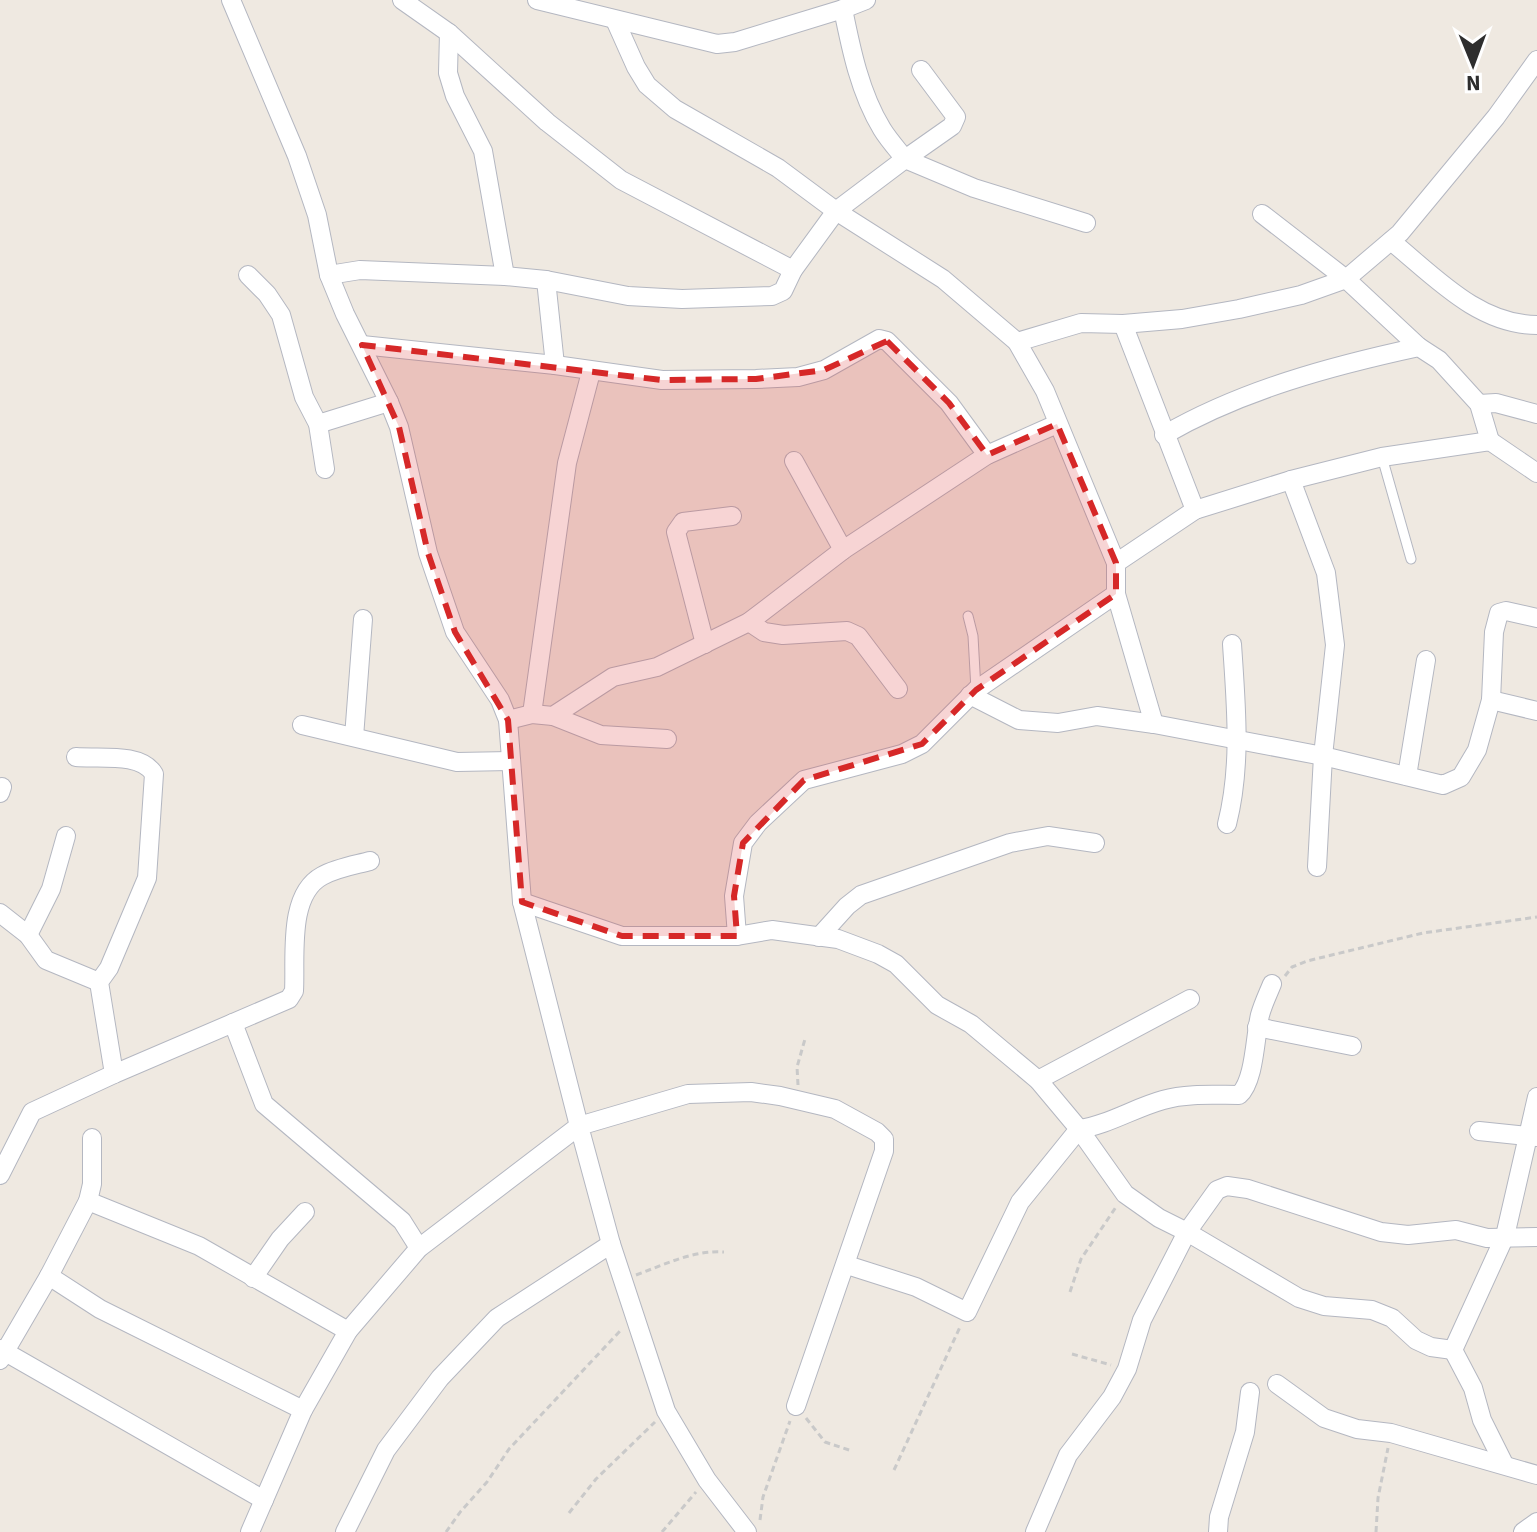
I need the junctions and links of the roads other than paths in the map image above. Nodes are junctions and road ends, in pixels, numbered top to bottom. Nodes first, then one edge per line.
1 (231, 0) edge
2 (402, 0) edge
3 (537, 0) edge
4 (866, 0) edge
5 (843, 9) junction
6 (615, 20) junction
7 (449, 33) junction
8 (1537, 60) edge
9 (921, 70) dead end
10 (905, 159) junction
11 (836, 211) junction
12 (1262, 214) dead end
13 (1086, 223) dead end
14 (1391, 241) junction
15 (793, 270) junction
16 (248, 275) dead end
17 (329, 275) junction
18 (505, 276) junction
19 (1346, 279) junction
20 (546, 280) junction
21 (1123, 324) junction
22 (1537, 325) edge
23 (1017, 342) junction
24 (362, 345) junction
25 (1419, 347) junction
26 (555, 365) junction
27 (591, 372) junction
28 (389, 402) junction
29 (1479, 404) junction
30 (1537, 414) edge
31 (318, 424) junction
32 (1057, 424) junction
33 (1164, 435) junction
34 (1490, 441) junction
35 (987, 455) junction
36 (1382, 457) junction
37 (794, 461) dead end
38 (325, 469) dead end
39 (1537, 473) edge
40 (1291, 480) junction
41 (1195, 510) junction
42 (732, 516) dead end
43 (843, 550) junction
44 (1411, 559) dead end
45 (1116, 563) junction
46 (1116, 594) junction
47 (968, 616) dead end
48 (1537, 618) edge
49 (363, 619) dead end
50 (749, 622) junction
51 (705, 644) junction
52 (1232, 644) dead end
53 (1426, 660) dead end
54 (898, 689) dead end
55 (973, 693) junction
56 (1491, 700) junction
57 (1537, 711) edge
58 (532, 714) junction
59 (553, 716) junction
60 (508, 720) junction
61 (1154, 724) junction
62 (302, 725) dead end
63 (354, 737) junction
64 (667, 739) dead end
65 (1238, 740) junction
66 (1323, 756) junction
67 (76, 757) dead end
68 (511, 761) junction
69 (1407, 776) junction
70 (1227, 824) dead end
71 (66, 836) dead end
72 (1095, 843) dead end
73 (370, 861) dead end
74 (1317, 867) dead end
75 (522, 902) junction
76 (0, 913) edge
77 (28, 935) junction
78 (737, 936) junction
79 (819, 937) junction
80 (99, 982) junction
81 (1272, 984) road end
82 (1190, 999) dead end
83 (233, 1023) junction
84 (1257, 1027) junction
85 (1352, 1046) dead end
86 (114, 1074) junction
87 (1038, 1080) junction
88 (1537, 1097) edge
89 (579, 1126) junction
90 (1079, 1129) junction
91 (1479, 1131) dead end
92 (1533, 1137) edge
93 (92, 1138) dead end
94 (0, 1175) edge
95 (88, 1201) junction
96 (305, 1212) dead end
97 (1187, 1232) junction
98 (1505, 1236) junction
99 (1537, 1237) edge
100 (611, 1244) junction
101 (419, 1248) junction
102 (847, 1265) junction
103 (49, 1276) junction
104 (253, 1278) junction
105 (348, 1331) junction
106 (1453, 1350) junction
107 (2, 1354) edge
108 (1277, 1384) dead end
109 (1250, 1392) dead end
110 (796, 1406) road end
111 (303, 1410) junction
112 (1504, 1464) junction
113 (1537, 1475) edge
114 (264, 1500) junction
115 (250, 1532) edge
116 (345, 1532) edge
117 (747, 1532) edge
118 (1035, 1532) edge
119 (1218, 1532) edge

1 - 17 street
2 - 7 street
3 - 6 street
4 - 5 street
5 - 6 street
5 - 10 street
6 - 11 street
7 - 15 street
7 - 18 street
8 - 14 street
9 - 10 street
10 - 11 street
10 - 13 street
11 - 15 street
11 - 23 street
12 - 19 street
14 - 19 street
14 - 22 street
15 - 20 street
16 - 31 street
17 - 18 street
17 - 24 street
18 - 20 street
19 - 21 street
19 - 25 street
20 - 26 street
21 - 23 street
21 - 33 street
23 - 32 street
24 - 26 street
24 - 28 street
25 - 29 street
25 - 33 street
26 - 27 street
27 - 35 street
27 - 58 street
28 - 31 street
28 - 60 street
29 - 30 street
29 - 34 street
31 - 38 street
32 - 35 street
32 - 45 street
33 - 41 street
34 - 36 street
34 - 39 street
35 - 43 street
36 - 40 street
36 - 44 lane
37 - 43 street
40 - 41 street
40 - 66 street
41 - 45 street
42 - 51 street
43 - 50 street
45 - 46 street
46 - 55 street
46 - 61 street
47 - 55 lane
48 - 56 street
49 - 63 street
50 - 51 street
50 - 54 street
51 - 59 street
52 - 65 street
53 - 69 street
55 - 61 street
55 - 78 street
56 - 57 street
56 - 69 street
58 - 59 street
58 - 60 street
59 - 64 street
60 - 68 street
61 - 65 street
62 - 63 street
63 - 68 street
65 - 66 street
65 - 70 street
66 - 69 street
66 - 74 street
67 - 80 street
68 - 75 street
71 - 77 street
72 - 79 street
73 - 83 street
75 - 78 street
75 - 89 street
76 - 77 street
77 - 80 street
78 - 79 street
79 - 87 street
80 - 86 street
81 - 84 street
82 - 87 street
83 - 86 street
83 - 101 street
84 - 85 street
84 - 90 street
86 - 94 street
87 - 90 street
88 - 92 street
89 - 100 street
89 - 101 street
89 - 102 street
90 - 97 street
90 - 102 street
91 - 92 street
92 - 98 street
93 - 95 street
95 - 103 street
95 - 104 street
96 - 104 street
97 - 98 street
97 - 106 street
97 - 118 street
98 - 99 street
98 - 106 street
100 - 116 street
100 - 117 street
101 - 105 street
102 - 110 street
103 - 107 street
103 - 111 street
104 - 105 street
105 - 111 street
106 - 112 street
107 - 114 street
108 - 112 street
109 - 119 street
111 - 114 street
112 - 113 street
114 - 115 street

